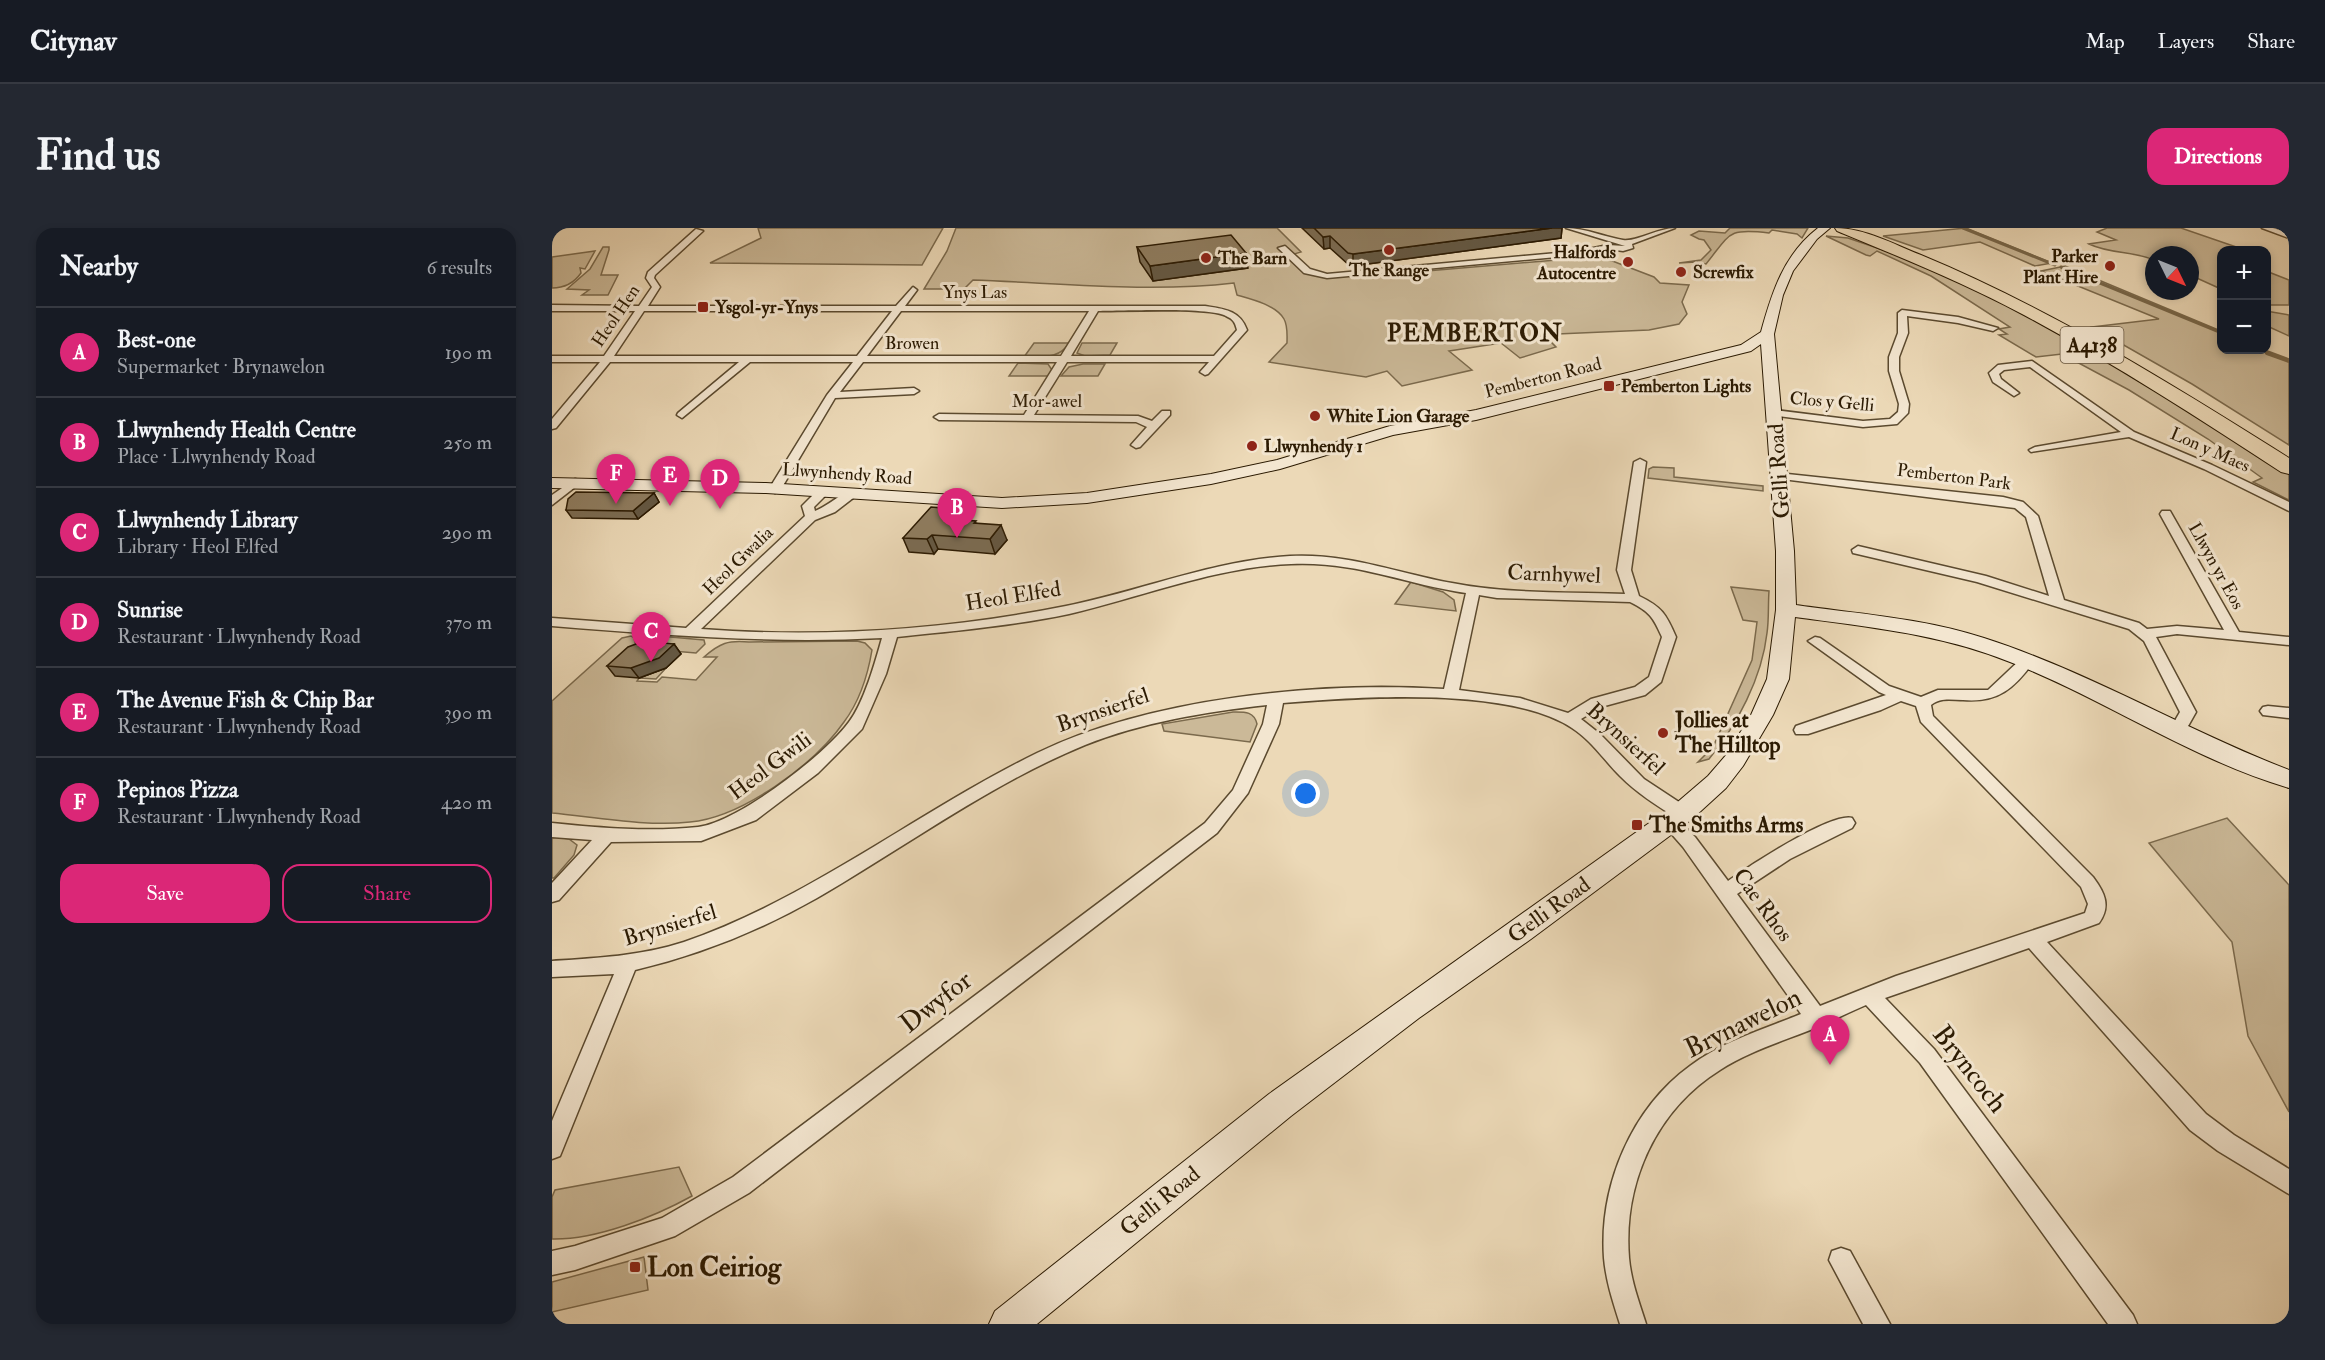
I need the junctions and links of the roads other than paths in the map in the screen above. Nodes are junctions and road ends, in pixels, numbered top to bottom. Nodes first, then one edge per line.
1 (1671, 228) edge
2 (1824, 228) edge
3 (1842, 228) edge
4 (2266, 228) edge
5 (1573, 229) edge
6 (699, 231) dead end
7 (2289, 236) edge
8 (1609, 244) junction
9 (1882, 245) junction
10 (1282, 248) dead end
11 (914, 290) dead end
12 (552, 308) edge
13 (641, 308) junction
14 (1096, 308) junction
15 (899, 309) junction
16 (1993, 328) dead end
17 (1767, 334) junction
18 (1746, 348) junction
19 (1771, 357) junction
20 (552, 359) edge
21 (607, 359) junction
22 (748, 359) junction
23 (859, 359) junction
24 (1064, 359) junction
25 (1217, 359) junction
26 (1205, 372) dead end
27 (914, 391) dead end
28 (2014, 393) dead end
29 (832, 395) junction
30 (1166, 413) dead end
31 (1774, 413) junction
32 (682, 414) dead end
33 (939, 417) dead end
34 (1027, 418) junction
35 (552, 426) edge
36 (1154, 426) junction
37 (2130, 434) junction
38 (1136, 445) dead end
39 (2035, 450) dead end
40 (1640, 462) dead end
41 (1280, 464) joint
42 (2289, 467) edge
43 (1778, 476) junction
44 (575, 482) junction
45 (552, 483) edge
46 (775, 489) junction
47 (822, 493) junction
48 (851, 495) junction
49 (552, 501) edge
50 (2289, 507) edge
51 (2166, 514) dead end
52 (811, 517) junction
53 (1858, 550) dead end
54 (1473, 591) junction
55 (1633, 598) junction
56 (2058, 602) junction
57 (1785, 610) junction
58 (552, 622) edge
59 (691, 632) junction
60 (891, 633) junction
61 (2145, 634) junction
62 (2234, 636) junction
63 (1815, 641) dead end
64 (2289, 641) edge
65 (2027, 661) junction
66 (1450, 694) junction
67 (1900, 695) junction
68 (1276, 698) junction
69 (1923, 703) junction
70 (2268, 711) dead end
71 (2289, 713) edge
72 (1570, 719) junction
73 (1802, 730) dead end
74 (2177, 731) junction
75 (2289, 779) edge
76 (1676, 818) junction
77 (1846, 823) dead end
78 (552, 830) edge
79 (607, 835) junction
80 (1725, 893) junction
81 (552, 895) edge
82 (2034, 940) junction
83 (627, 966) junction
84 (552, 969) edge
85 (1869, 995) junction
86 (1816, 1018) junction
87 (552, 1148) edge
88 (2289, 1182) edge
89 (1841, 1260) dead end
90 (552, 1263) edge
91 (1008, 1324) edge
92 (1634, 1324) edge
93 (1877, 1324) edge
94 (2124, 1324) edge

1 - 8 street
2 - 9 highway, A4138
2 - 17 main road
3 - 9 highway, A4138
4 - 7 street
5 - 8 street
6 - 13 street, Heol Hen
8 - 10 street
9 - 42 highway, A4138
11 - 15 street
12 - 13 street, Ynys Las
13 - 15 street, Ynys Las
13 - 21 street, Heol Hen
14 - 15 street, Ynys Las
14 - 24 street
14 - 25 street, Ynys Las
15 - 23 street
16 - 31 street, Clos y Gelli
17 - 18 main road
17 - 19 main road, Gelli Road
18 - 19 main road
18 - 41 main road, Pemberton Road
19 - 31 main road, Gelli Road
20 - 21 street, Browen
21 - 22 street, Browen
21 - 35 street, Heol Hen
22 - 23 street, Browen
22 - 32 street
23 - 24 street, Browen
23 - 29 street
24 - 25 street, Browen
24 - 34 street
25 - 26 street, Ynys Las
27 - 29 street
28 - 37 street, Lon y Maes
29 - 46 street
30 - 36 street
31 - 43 main road, Gelli Road
33 - 34 street, Mor-awel
34 - 36 street, Mor-awel
36 - 38 street
37 - 39 street
37 - 50 street, Lon y Maes
40 - 55 street, Carnhywel
41 - 48 main road, Llwynhendy Road
43 - 56 street, Pemberton Park
43 - 57 main road, Gelli Road
44 - 45 main road, Llwynhendy Road
44 - 46 main road, Llwynhendy Road
44 - 49 street
46 - 47 main road, Llwynhendy Road
47 - 48 main road, Llwynhendy Road
47 - 52 street, Heol Gwalia
48 - 52 street, Heol Gwalia
51 - 62 street, Llwyn yr Eos
52 - 59 street, Heol Gwalia
53 - 56 street
54 - 55 street, Carnhywel
54 - 60 street, Heol Elfed
54 - 66 street
55 - 72 street
56 - 61 street
57 - 65 main road
57 - 76 main road, Gelli Road
58 - 59 street, Heol Elfed
59 - 60 street, Heol Elfed
60 - 79 street, Heol Gwili
61 - 62 street
61 - 74 street
62 - 64 street
63 - 67 street
65 - 69 street
65 - 74 main road
66 - 68 street, Brynsierfel
66 - 72 street, Brynsierfel
67 - 69 street
67 - 73 street
68 - 83 street, Brynsierfel
68 - 90 street, Dwyfor
69 - 82 street
70 - 71 street
72 - 76 street, Brynsierfel
74 - 75 main road
76 - 80 street, Cae Rhos
76 - 91 main road, Gelli Road
77 - 80 street
78 - 79 street, Heol Gwili
79 - 81 street
80 - 86 street, Cae Rhos
82 - 85 street
82 - 88 street
83 - 84 street, Brynsierfel
83 - 87 street
85 - 86 street, Brynawelon
85 - 94 street, Bryncoch
86 - 92 street, Brynawelon
89 - 93 street

